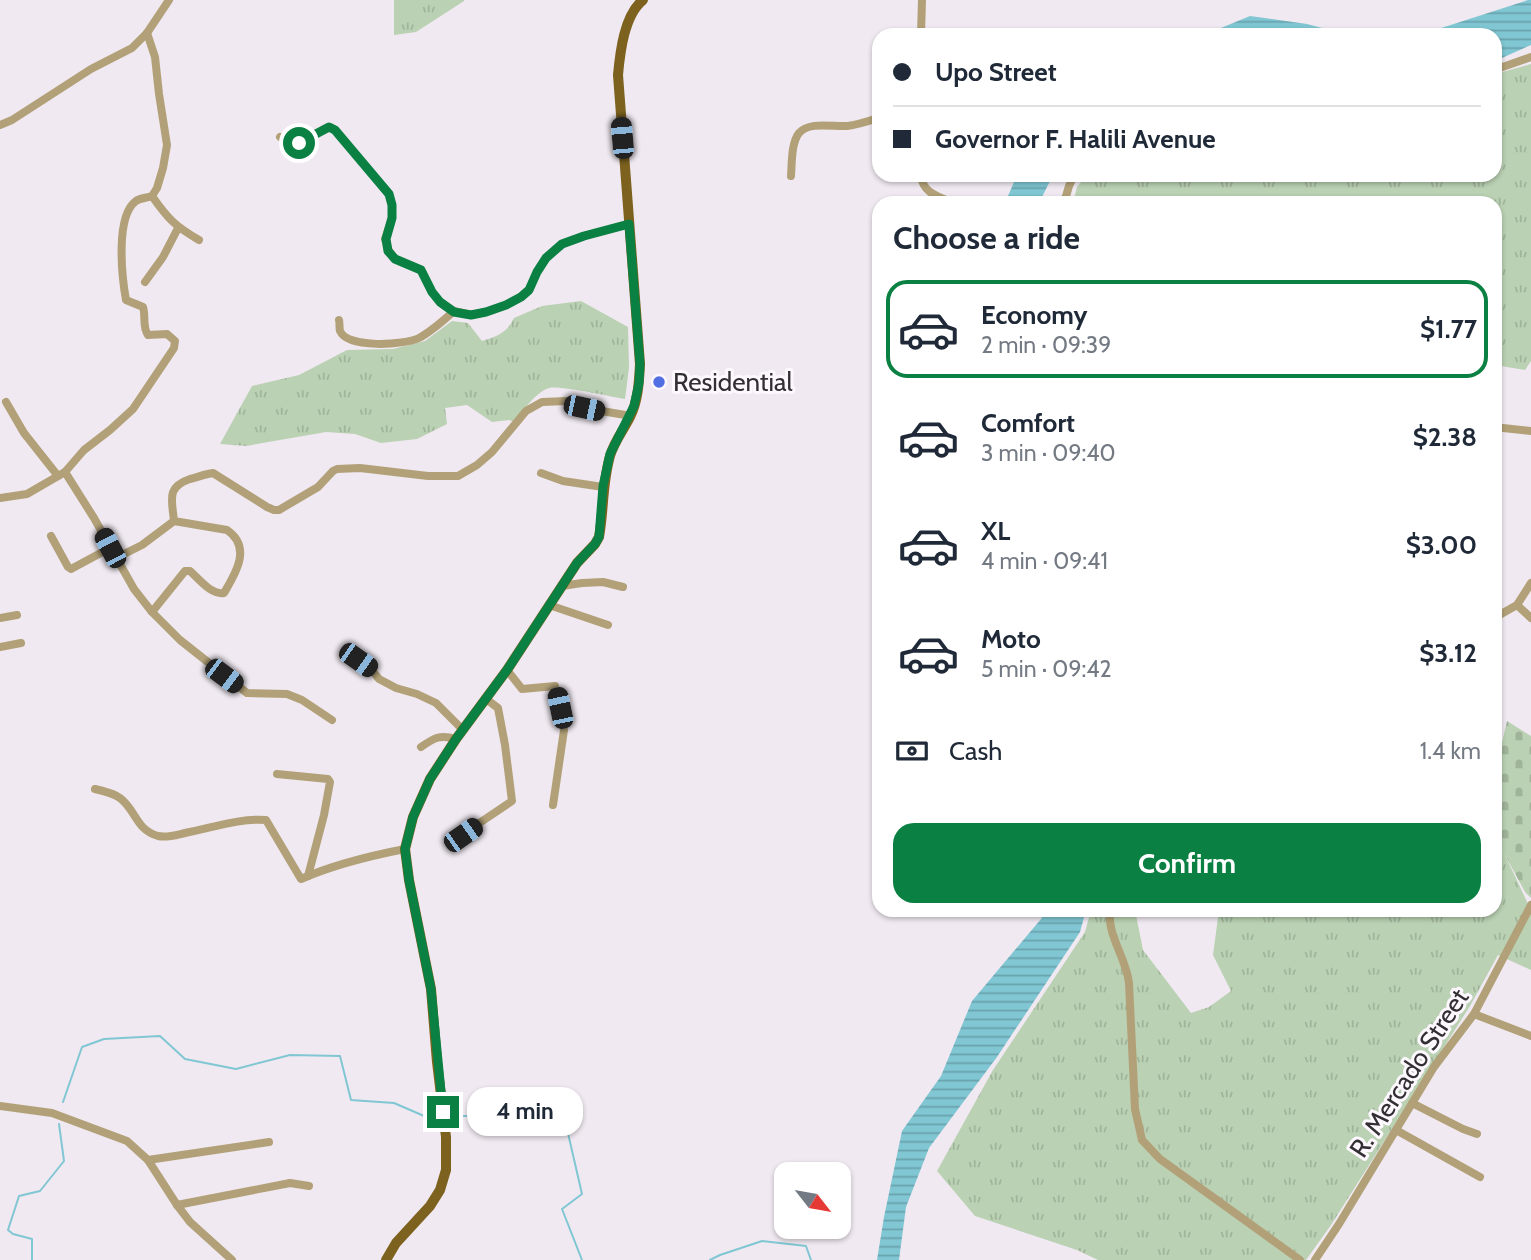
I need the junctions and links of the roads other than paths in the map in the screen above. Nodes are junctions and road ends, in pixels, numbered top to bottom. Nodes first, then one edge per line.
1 (169, 0) edge
2 (643, 0) edge
3 (922, 0) edge
4 (921, 28) edge
5 (147, 33) junction
6 (1531, 57) edge
7 (1502, 67) edge
8 (872, 120) edge
9 (0, 125) edge
10 (280, 137) dead end
11 (791, 176) dead end
12 (922, 182) edge
13 (152, 196) junction
14 (938, 196) edge
15 (629, 224) junction
16 (178, 228) junction
17 (199, 240) dead end
18 (145, 282) dead end
19 (454, 312) junction
20 (339, 320) dead end
21 (6, 401) dead end
22 (631, 416) junction
23 (1502, 428) edge
24 (1531, 430) edge
25 (541, 473) dead end
26 (62, 474) junction
27 (603, 486) junction
28 (0, 498) edge
29 (174, 522) junction
30 (51, 536) dead end
31 (110, 548) junction
32 (116, 558) junction
33 (1531, 583) edge
34 (562, 586) junction
35 (623, 587) dead end
36 (549, 605) junction
37 (1517, 605) junction
38 (152, 612) junction
39 (1502, 613) edge
40 (17, 615) dead end
41 (0, 618) edge
42 (1531, 618) edge
43 (608, 625) dead end
44 (21, 643) dead end
45 (0, 647) edge
46 (358, 660) dead end
47 (507, 670) junction
48 (486, 699) junction
49 (332, 720) dead end
50 (462, 729) junction
51 (456, 739) junction
52 (421, 747) dead end
53 (276, 774) dead end
54 (95, 789) dead end
55 (554, 805) dead end
56 (463, 835) dead end
57 (405, 849) junction
58 (305, 878) junction
59 (1531, 905) edge
60 (1109, 917) edge
61 (1474, 1014) junction
62 (1531, 1036) edge
63 (1412, 1102) junction
64 (0, 1106) edge
65 (1396, 1130) junction
66 (1477, 1134) dead end
67 (269, 1142) dead end
68 (148, 1160) junction
69 (1480, 1177) dead end
70 (309, 1186) dead end
71 (177, 1205) junction
72 (232, 1260) edge
73 (386, 1260) edge
74 (1300, 1260) edge
75 (1315, 1260) edge

1 - 5 street
2 - 15 main road
3 - 4 street
5 - 9 street
5 - 13 street
6 - 7 street
8 - 11 street
10 - 19 street
12 - 14 street
13 - 16 street
13 - 26 street
15 - 19 street
15 - 22 main road
16 - 17 street
16 - 18 street
19 - 20 street
21 - 26 street
22 - 27 main road
22 - 29 street
23 - 24 street
25 - 27 street
26 - 28 street
26 - 31 street
27 - 34 main road
29 - 32 street
29 - 38 street
30 - 31 street
31 - 32 street
32 - 38 street
33 - 37 street
34 - 35 street
34 - 36 main road
36 - 43 street
36 - 47 main road
37 - 39 street
37 - 42 street
38 - 49 street
40 - 41 street
44 - 45 street
46 - 50 street
47 - 48 main road
47 - 55 street
48 - 50 main road
48 - 56 street
50 - 51 main road
51 - 52 street
51 - 57 main road
53 - 58 street
54 - 58 street
57 - 58 street
57 - 73 main road
59 - 61 street, R. Mercado Street
60 - 74 street
61 - 62 street
61 - 63 street, R. Mercado Street
63 - 65 street, R. Mercado Street
63 - 66 street
64 - 68 street
65 - 69 street
65 - 75 street, R. Mercado Street
67 - 68 street
68 - 71 street
70 - 71 street
71 - 72 street

